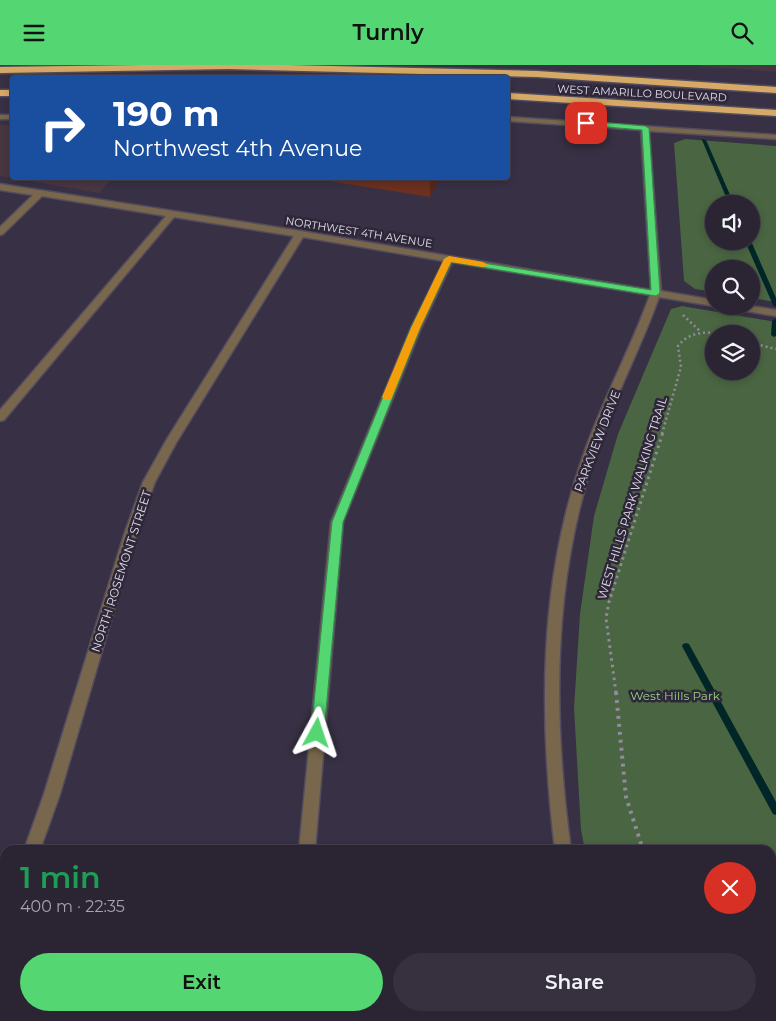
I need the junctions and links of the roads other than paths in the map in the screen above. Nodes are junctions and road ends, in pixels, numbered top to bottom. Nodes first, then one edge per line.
1 (0, 70) edge
2 (776, 90) edge
3 (510, 96) edge
4 (776, 113) edge
5 (510, 119) edge
6 (645, 128) junction
7 (776, 137) edge
8 (0, 187) edge
9 (39, 194) junction
10 (171, 215) junction
11 (0, 232) edge
12 (300, 234) junction
13 (449, 259) junction
14 (656, 293) junction
15 (705, 301) edge
16 (760, 310) edge
17 (776, 313) edge
18 (0, 417) edge
19 (34, 845) edge
20 (307, 845) edge
21 (562, 845) edge

1 - 2 highway, WEST AMARILLO BOULEVARD
3 - 4 highway, WEST AMARILLO BOULEVARD
5 - 6 street
6 - 7 street
6 - 14 street, PARKVIEW DRIVE
8 - 9 street, NORTHWEST 4TH AVENUE
9 - 10 street, NORTHWEST 4TH AVENUE
9 - 11 street
10 - 12 street, NORTHWEST 4TH AVENUE
10 - 18 street
12 - 13 street, NORTHWEST 4TH AVENUE
12 - 19 street, NORTH ROSEMONT STREET
13 - 14 street, NORTHWEST 4TH AVENUE
13 - 20 street
14 - 15 street, NORTHWEST 4TH AVENUE
14 - 21 street, PARKVIEW DRIVE
16 - 17 street

